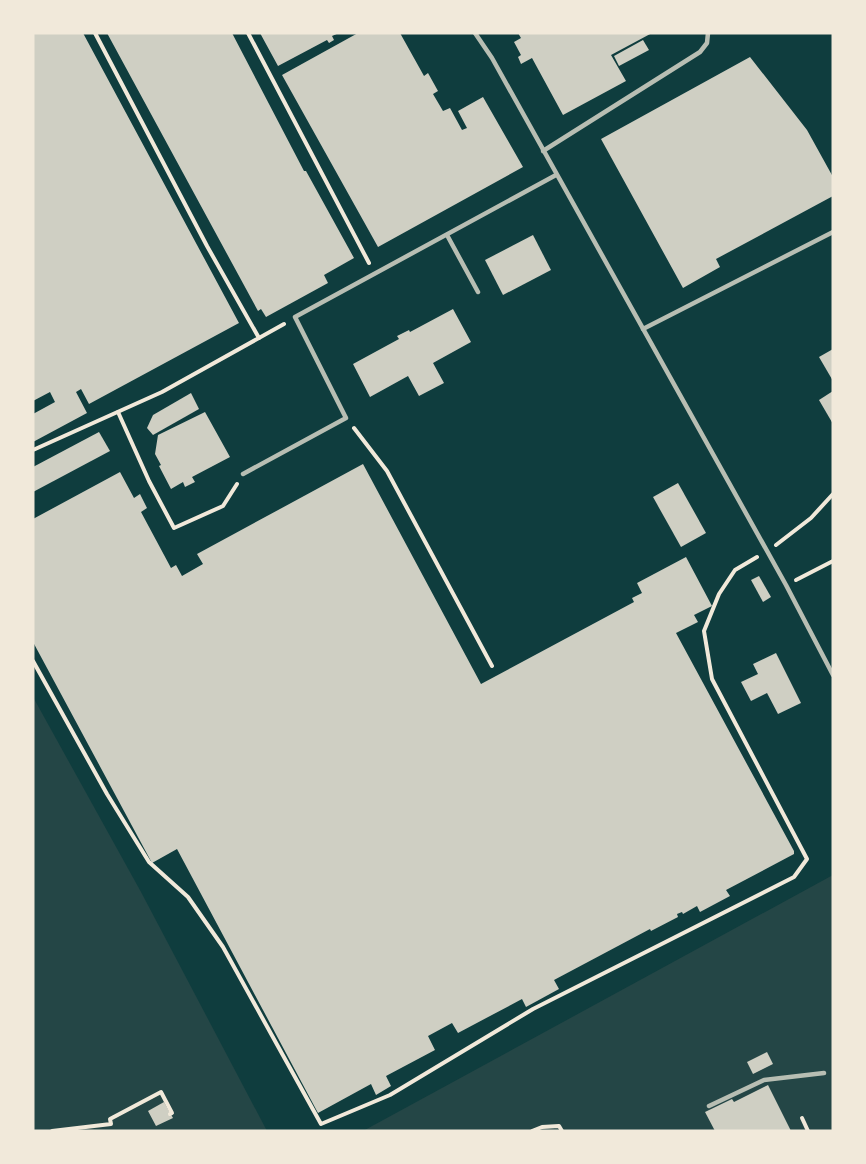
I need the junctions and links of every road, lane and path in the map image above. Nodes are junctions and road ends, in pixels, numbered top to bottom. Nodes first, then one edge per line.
1 (95, 33) edge
2 (248, 33) edge
3 (475, 33) edge
4 (708, 33) edge
5 (543, 151) junction
6 (556, 175) junction
7 (833, 232) edge
8 (447, 234) junction
9 (375, 274) junction
10 (478, 292) dead end
11 (295, 317) junction
12 (643, 329) junction
13 (259, 338) junction
14 (118, 412) junction
15 (346, 418) junction
16 (33, 450) edge
17 (243, 474) joint
18 (833, 494) edge
19 (767, 552) junction
20 (833, 561) edge
21 (786, 585) junction
22 (33, 661) edge
23 (492, 666) dead end
24 (833, 675) edge
25 (824, 1073) dead end
26 (709, 1106) dead end
27 (170, 1114) dead end
28 (802, 1118) dead end
29 (52, 1131) edge
30 (532, 1131) edge
31 (562, 1131) edge
32 (808, 1131) edge

1 - 13 path
2 - 9 path
3 - 5 lane
4 - 5 lane
5 - 6 lane
6 - 8 lane
6 - 12 lane
7 - 12 lane
8 - 9 lane
8 - 10 lane
9 - 11 lane
11 - 13 path
11 - 15 lane
12 - 19 lane
13 - 14 path
14 - 16 path
14 - 17 path
15 - 17 lane
15 - 23 path
18 - 19 path
19 - 21 lane
19 - 22 path
20 - 21 path
21 - 24 lane
25 - 26 lane
27 - 29 path
28 - 32 path
30 - 31 path

